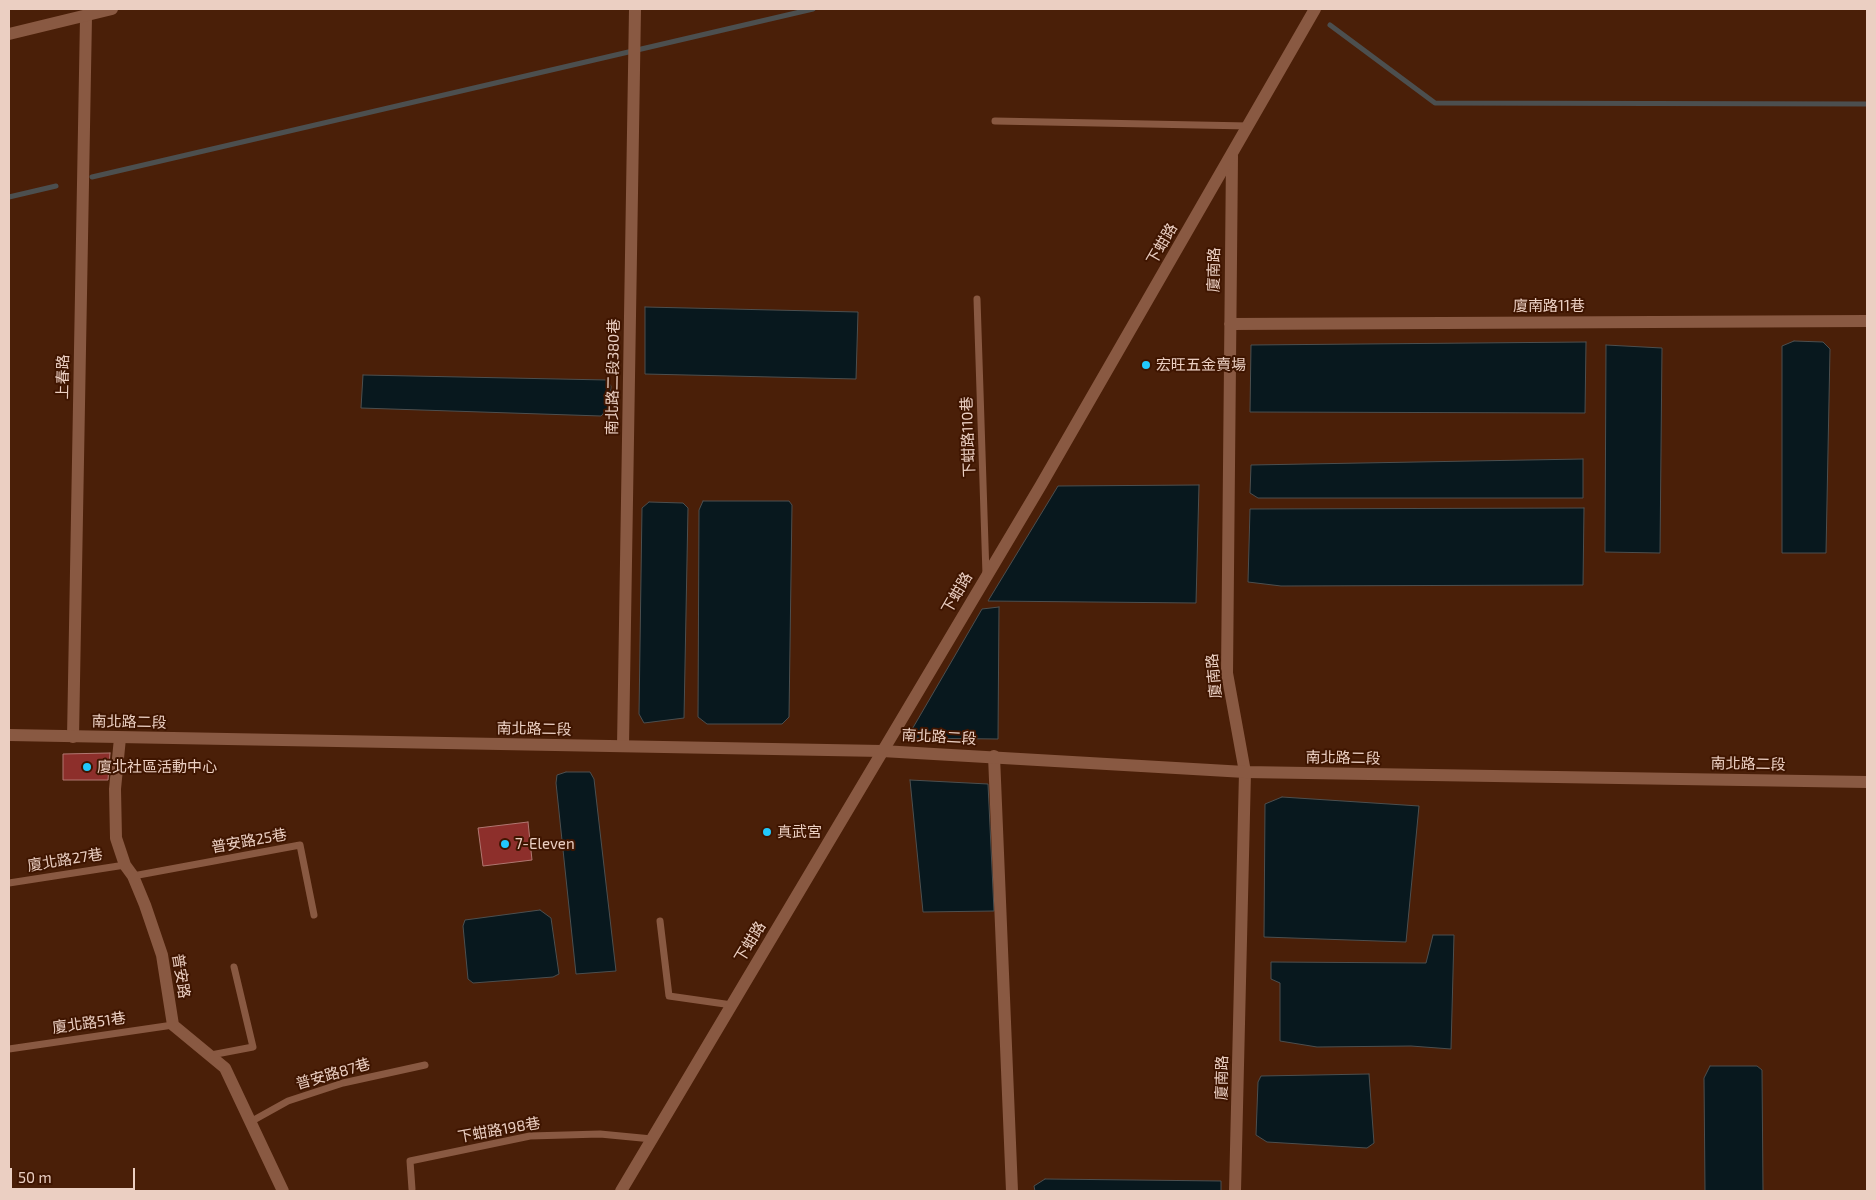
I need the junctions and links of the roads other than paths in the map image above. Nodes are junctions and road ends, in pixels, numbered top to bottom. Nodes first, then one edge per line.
1 (112, 9) edge
2 (635, 9) edge
3 (1315, 9) edge
4 (86, 17) junction
5 (9, 34) edge
6 (995, 121) dead end
7 (1249, 126) junction
8 (1232, 156) junction
9 (977, 299) dead end
10 (1867, 321) edge
11 (1230, 324) junction
12 (986, 575) junction
13 (9, 735) edge
14 (73, 737) junction
15 (120, 738) junction
16 (623, 746) junction
17 (882, 751) junction
18 (994, 756) junction
19 (1245, 772) junction
20 (1867, 782) edge
21 (125, 864) junction
22 (133, 876) junction
23 (9, 883) edge
24 (314, 915) dead end
25 (660, 921) dead end
26 (234, 967) dead end
27 (732, 1005) junction
28 (173, 1025) junction
29 (9, 1049) edge
30 (211, 1056) junction
31 (425, 1065) dead end
32 (252, 1121) junction
33 (652, 1139) junction
34 (412, 1189) dead end
35 (283, 1191) edge
36 (621, 1191) edge
37 (1012, 1191) edge
38 (1235, 1191) edge

1 - 4 street
2 - 16 street, 南北路二段380巷
3 - 7 street, 下蚶路
4 - 5 street
4 - 14 street, 上春路
6 - 7 lane
7 - 8 street, 下蚶路
8 - 11 street, 廈南路
8 - 12 street, 下蚶路
9 - 12 lane, 下蚶路110巷
10 - 11 street, 廈南路11巷
11 - 19 street, 廈南路
12 - 17 street, 下蚶路
13 - 14 street, 南北路二段
14 - 15 street, 南北路二段
15 - 16 street, 南北路二段
15 - 21 street, 普安路
16 - 17 street, 南北路二段
17 - 18 street, 南北路二段
17 - 27 street, 下蚶路
18 - 19 street, 南北路二段
18 - 37 street
19 - 20 street, 南北路二段
19 - 38 street, 廈南路
21 - 22 street, 普安路
21 - 23 lane, 廈北路27巷
22 - 24 lane, 普安路25巷
22 - 28 street, 普安路
25 - 27 lane
26 - 30 lane
27 - 33 street, 下蚶路
28 - 29 lane, 廈北路51巷
28 - 30 street
30 - 32 street
31 - 32 lane, 普安路87巷
32 - 35 street
33 - 34 lane, 下蚶路198巷
33 - 36 street, 下蚶路

